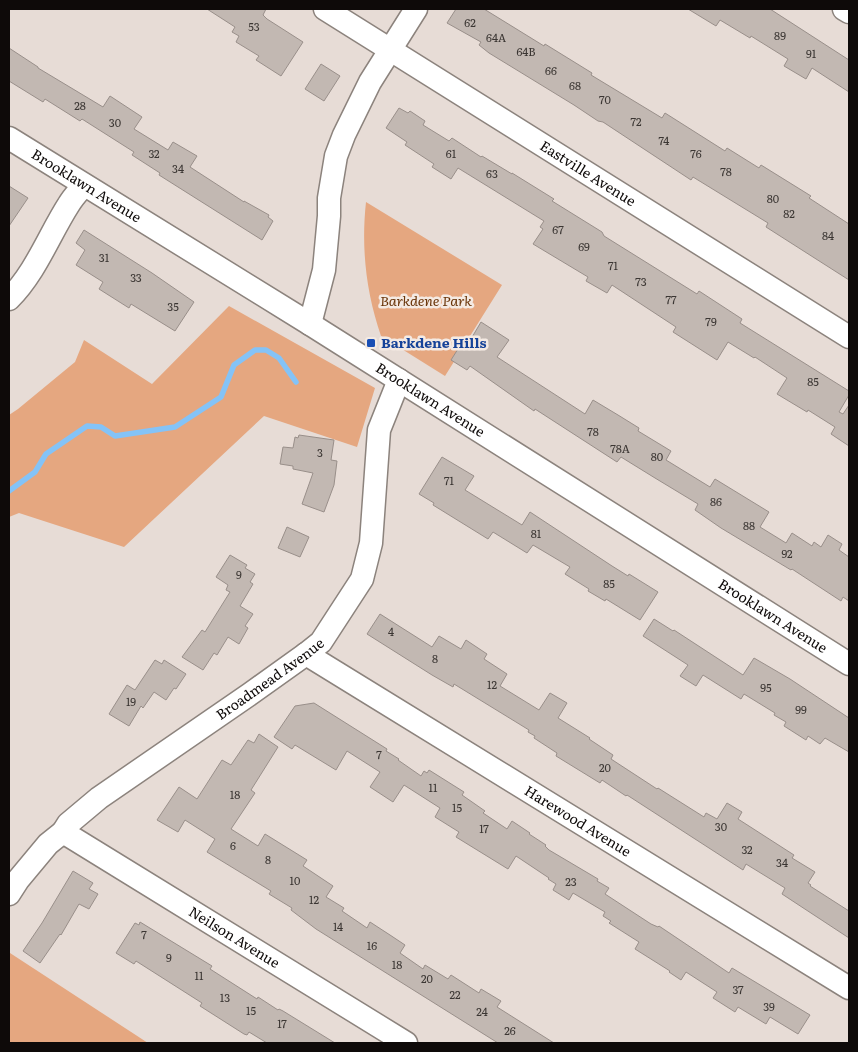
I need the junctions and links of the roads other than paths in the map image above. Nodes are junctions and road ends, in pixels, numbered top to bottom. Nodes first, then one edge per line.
1 (325, 9) edge
2 (416, 9) edge
3 (844, 9) edge
4 (849, 12) edge
5 (390, 48) junction
6 (9, 138) edge
7 (84, 185) junction
8 (9, 299) edge
9 (310, 324) junction
10 (849, 337) edge
11 (399, 380) junction
12 (306, 654) junction
13 (849, 664) edge
14 (63, 832) junction
15 (9, 894) edge
16 (849, 988) edge
17 (406, 1043) edge

1 - 5 street, Eastville Avenue
2 - 5 street
3 - 4 street
5 - 9 street
5 - 10 street, Eastville Avenue
6 - 7 street, Brooklawn Avenue
7 - 8 street
7 - 9 street, Brooklawn Avenue
9 - 11 street, Brooklawn Avenue
11 - 12 street, Broadmead Avenue
11 - 13 street, Brooklawn Avenue
12 - 14 street, Broadmead Avenue
12 - 16 street, Harewood Avenue
14 - 15 street, Broadmead Avenue
14 - 17 street, Neilson Avenue

